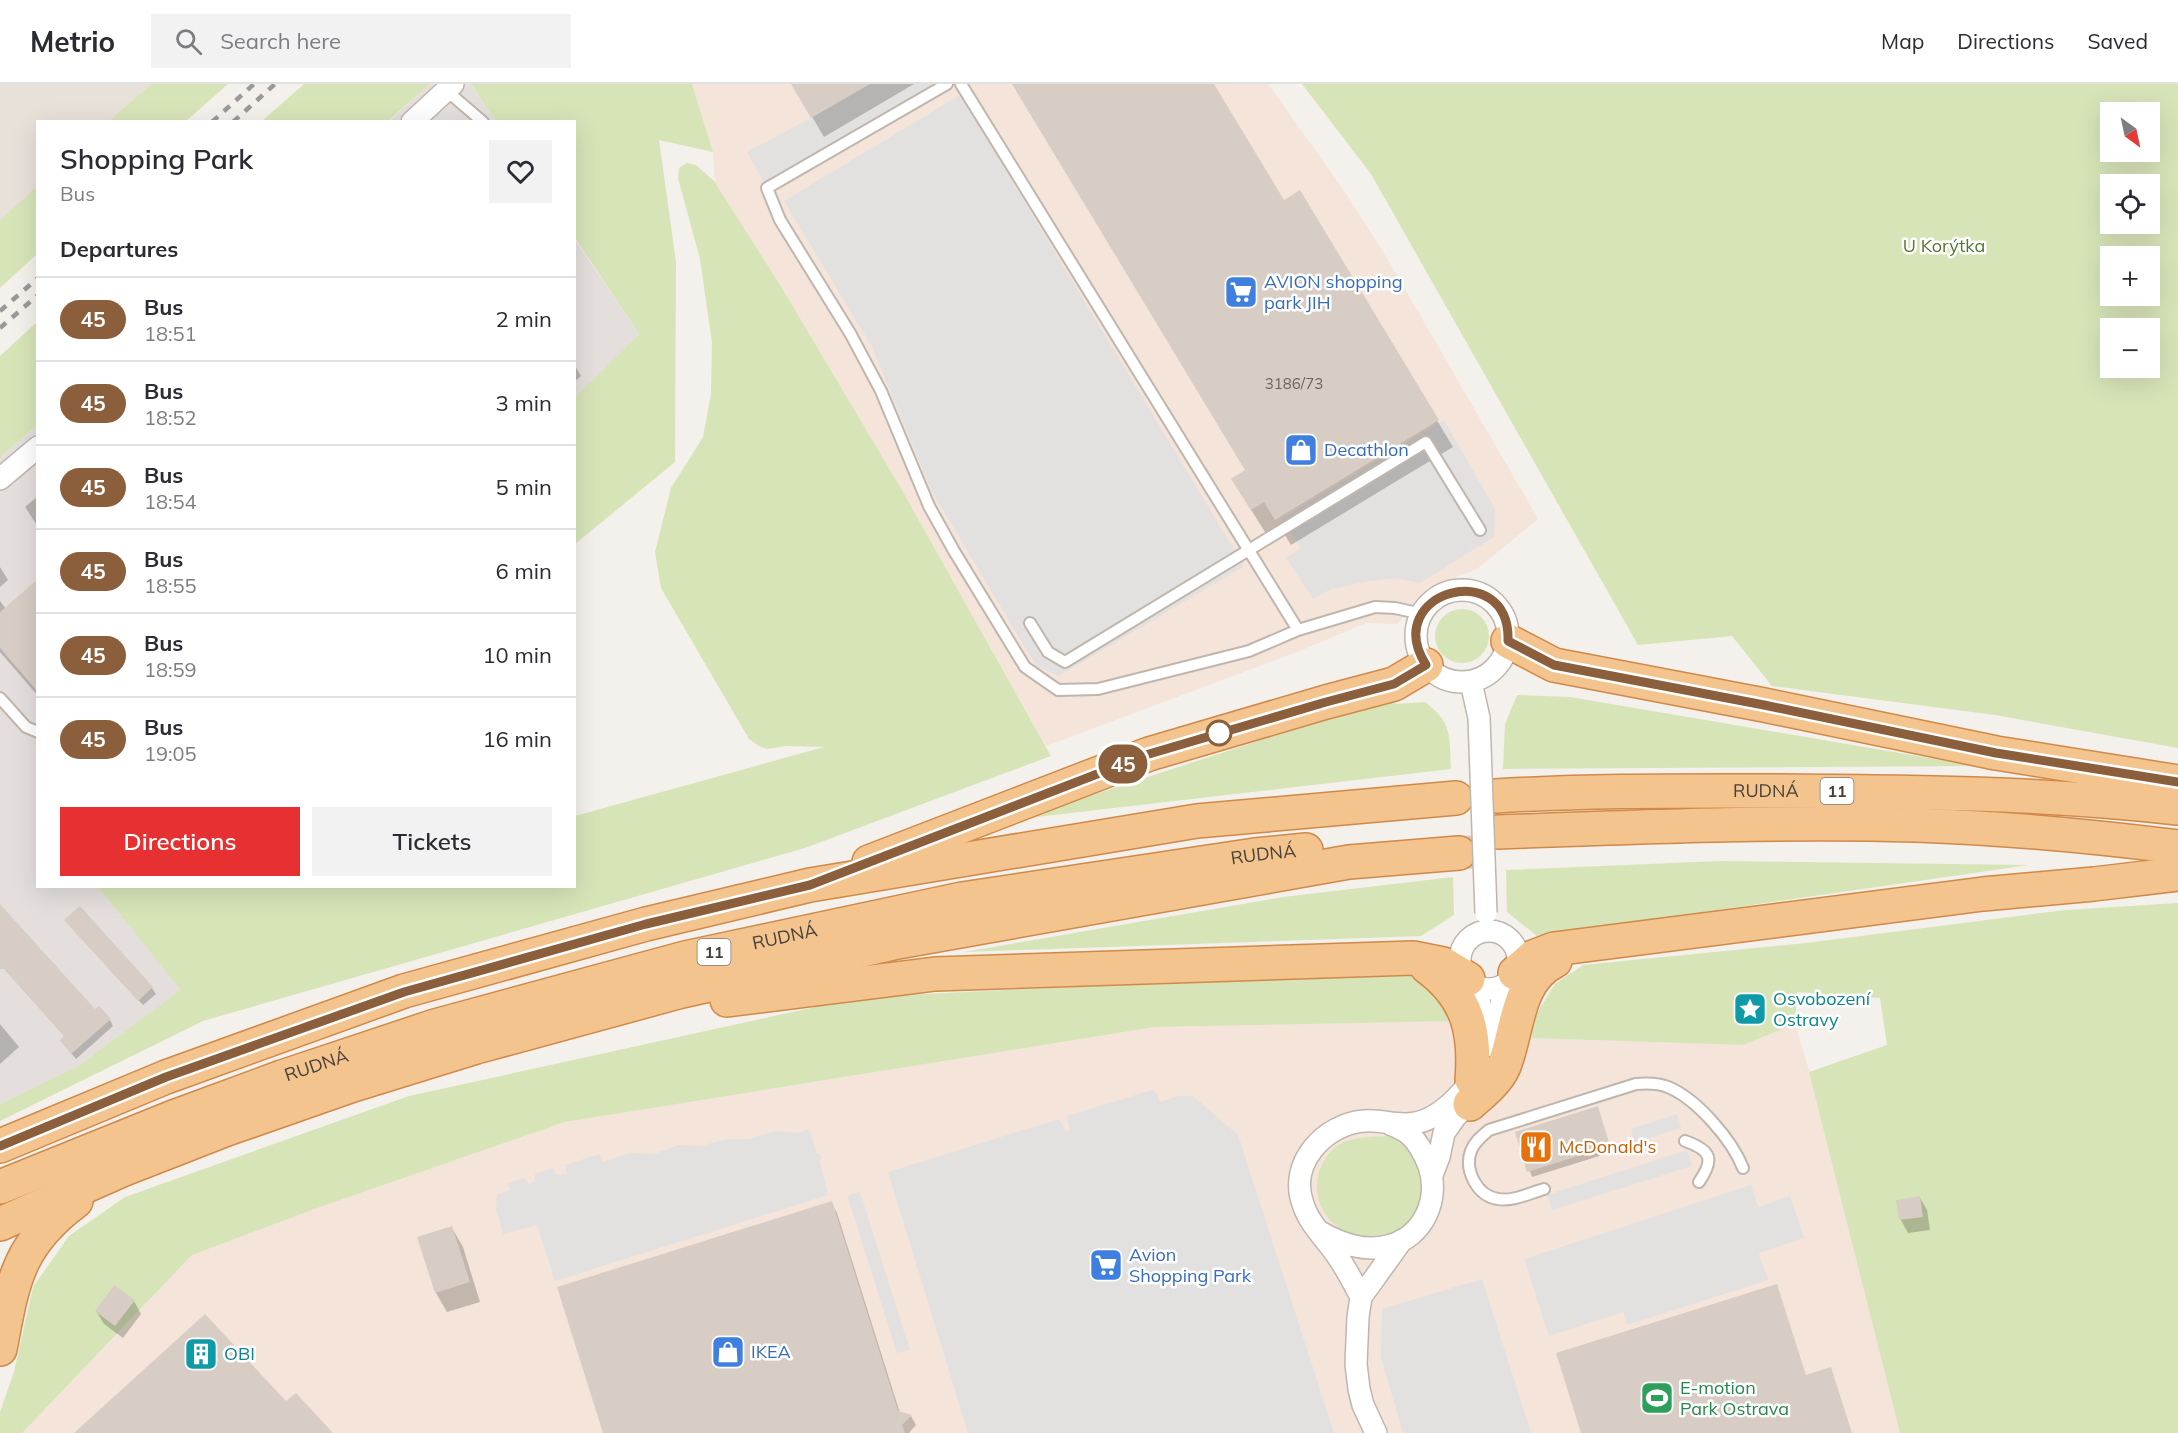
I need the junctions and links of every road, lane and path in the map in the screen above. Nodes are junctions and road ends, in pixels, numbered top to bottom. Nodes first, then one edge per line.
1 (947, 84) edge
2 (961, 84) edge
3 (450, 87) edge
4 (414, 120) edge
5 (481, 120) edge
6 (36, 449) edge
7 (0, 479) edge
8 (1480, 530) dead end
9 (1249, 551) junction
10 (1422, 614) junction
11 (1030, 623) dead end
12 (1298, 630) junction
13 (1508, 641) junction
14 (1426, 665) junction
15 (1471, 681) junction
16 (0, 698) edge
17 (36, 731) edge
18 (2178, 782) edge
19 (1496, 796) dead end
20 (1456, 798) dead end
21 (2178, 808) edge
22 (1498, 841) tunnel mouth
23 (2178, 847) edge
24 (2178, 874) edge
25 (810, 885) junction
26 (1486, 922) junction
27 (1606, 942) junction
28 (1413, 958) junction
29 (1509, 979) junction
30 (1472, 983) junction
31 (476, 1047) junction
32 (1471, 1092) junction
33 (1390, 1124) junction
34 (1685, 1141) dead end
35 (0, 1146) edge
36 (1743, 1168) dead end
37 (122, 1170) junction
38 (1431, 1175) junction
39 (1699, 1182) dead end
40 (0, 1187) edge
41 (1544, 1189) dead end
42 (0, 1224) edge
43 (1319, 1232) junction
44 (1402, 1240) junction
45 (1361, 1297) junction
46 (0, 1349) edge
47 (1376, 1433) edge

1 - 12 lane
2 - 9 lane
3 - 4 street
3 - 5 lane
6 - 7 street
8 - 9 lane
9 - 11 lane
9 - 12 lane
10 - 12 lane
10 - 13 street
10 - 14 street
13 - 15 street
13 - 18 highway
14 - 15 street
14 - 25 highway
15 - 26 street, bridge
16 - 17 lane
19 - 21 highway, RUDNÁ / 11
20 - 25 highway, 11
22 - 23 highway, RUDNÁ / 11
24 - 27 highway
25 - 35 highway, 11
26 - 29 street
26 - 30 street
27 - 29 highway
27 - 32 highway
28 - 30 highway
28 - 31 highway
28 - 32 highway
29 - 30 street
29 - 32 street
30 - 32 street
31 - 37 highway
31 - 40 highway, RUDNÁ / 11
32 - 33 street
32 - 38 street
33 - 38 street
33 - 43 street
34 - 39 lane
36 - 41 lane
37 - 42 highway
37 - 46 highway
38 - 44 street
43 - 44 street
43 - 45 street
44 - 45 street
45 - 47 street

